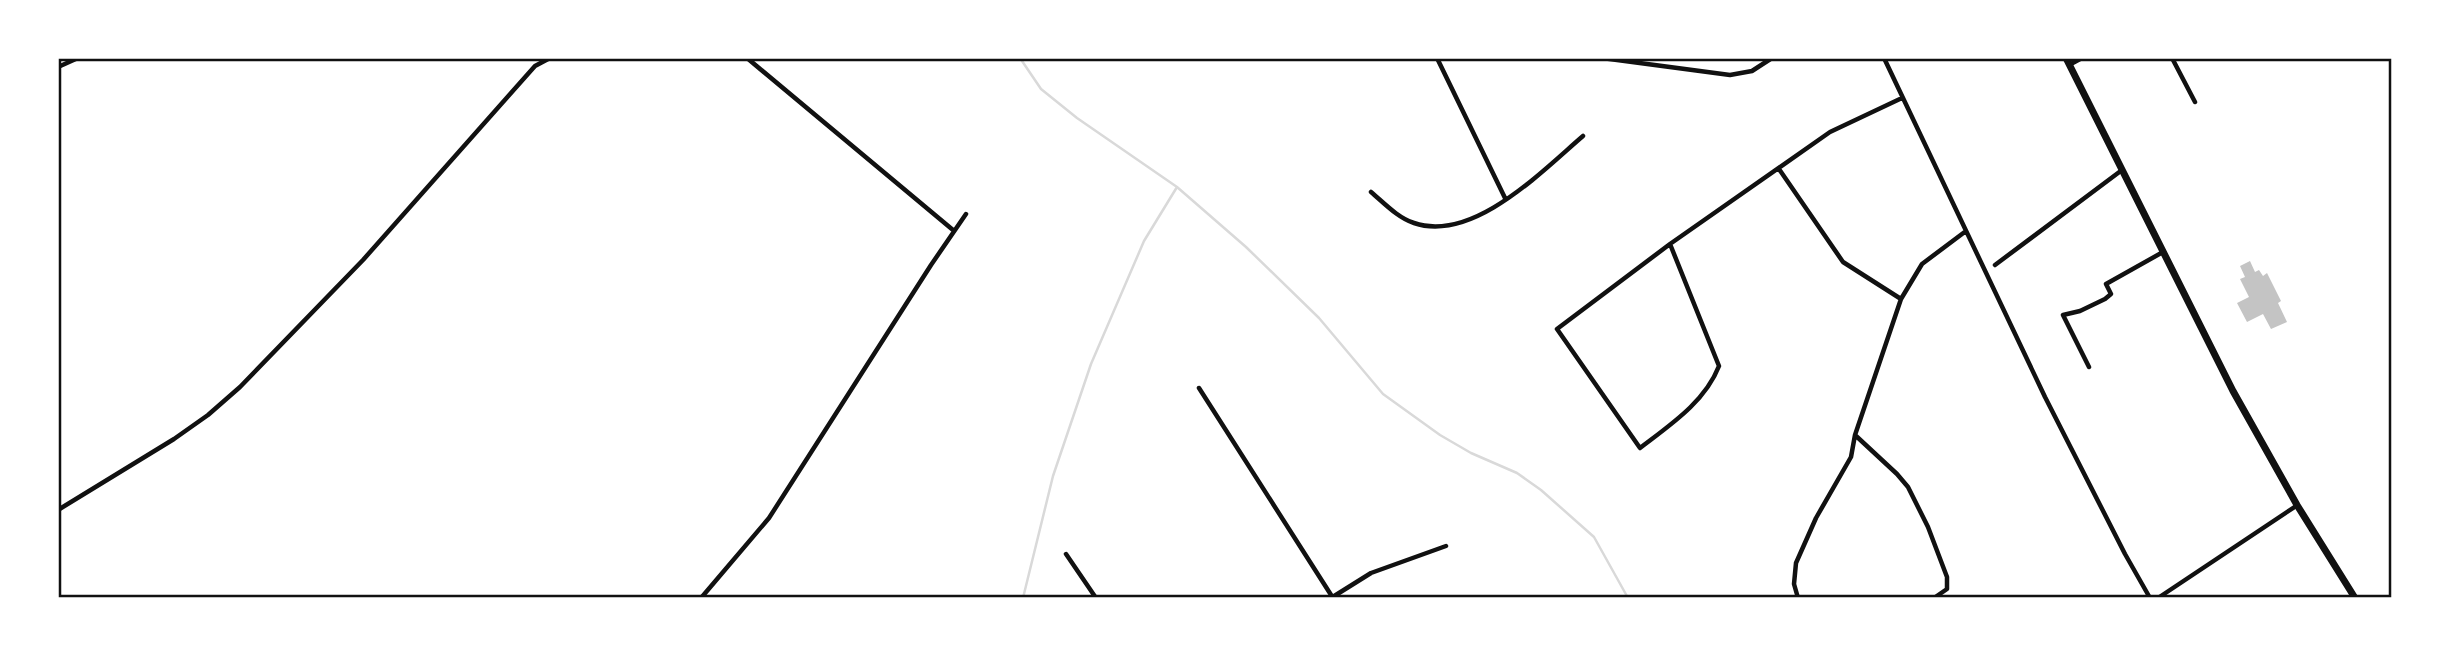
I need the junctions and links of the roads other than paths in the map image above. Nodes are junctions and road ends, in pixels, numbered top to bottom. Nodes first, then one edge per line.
1 (78, 58) edge
2 (550, 58) edge
3 (747, 58) edge
4 (1437, 58) edge
5 (1602, 58) edge
6 (1772, 58) edge
7 (1884, 58) edge
8 (2082, 58) edge
9 (2172, 58) edge
10 (755, 60) edge
11 (2068, 61) edge
12 (58, 67) edge
13 (1902, 98) junction
14 (2196, 102) dead end
15 (1583, 136) dead end
16 (1779, 169) junction
17 (2122, 170) junction
18 (1371, 192) dead end
19 (1505, 198) junction
20 (966, 214) dead end
21 (953, 230) junction
22 (1966, 231) junction
23 (1670, 244) junction
24 (2164, 252) junction
25 (1995, 265) dead end
26 (1901, 299) junction
27 (2089, 367) dead end
28 (1199, 388) dead end
29 (1855, 435) junction
30 (2297, 505) junction
31 (58, 510) edge
32 (1447, 546) dead end
33 (1066, 554) dead end
34 (701, 598) edge
35 (1096, 598) edge
36 (1332, 598) edge
37 (1798, 598) edge
38 (1934, 598) edge
39 (2150, 598) edge
40 (2158, 598) edge
41 (2355, 598) edge

1 - 12 street
2 - 31 street
3 - 10 street
4 - 19 street
5 - 6 street
7 - 13 street
8 - 11 street
9 - 14 street
10 - 21 street
11 - 17 main road
13 - 16 street
13 - 22 street
15 - 19 street
16 - 23 street
16 - 26 street
17 - 24 main road
17 - 25 street
18 - 19 street
20 - 21 street
21 - 34 street
22 - 26 street
22 - 39 street
23 - 23 street
24 - 27 street
24 - 30 main road
26 - 29 street
28 - 36 street
29 - 37 street
29 - 38 street
30 - 40 street
30 - 41 main road
32 - 36 street
33 - 35 street

